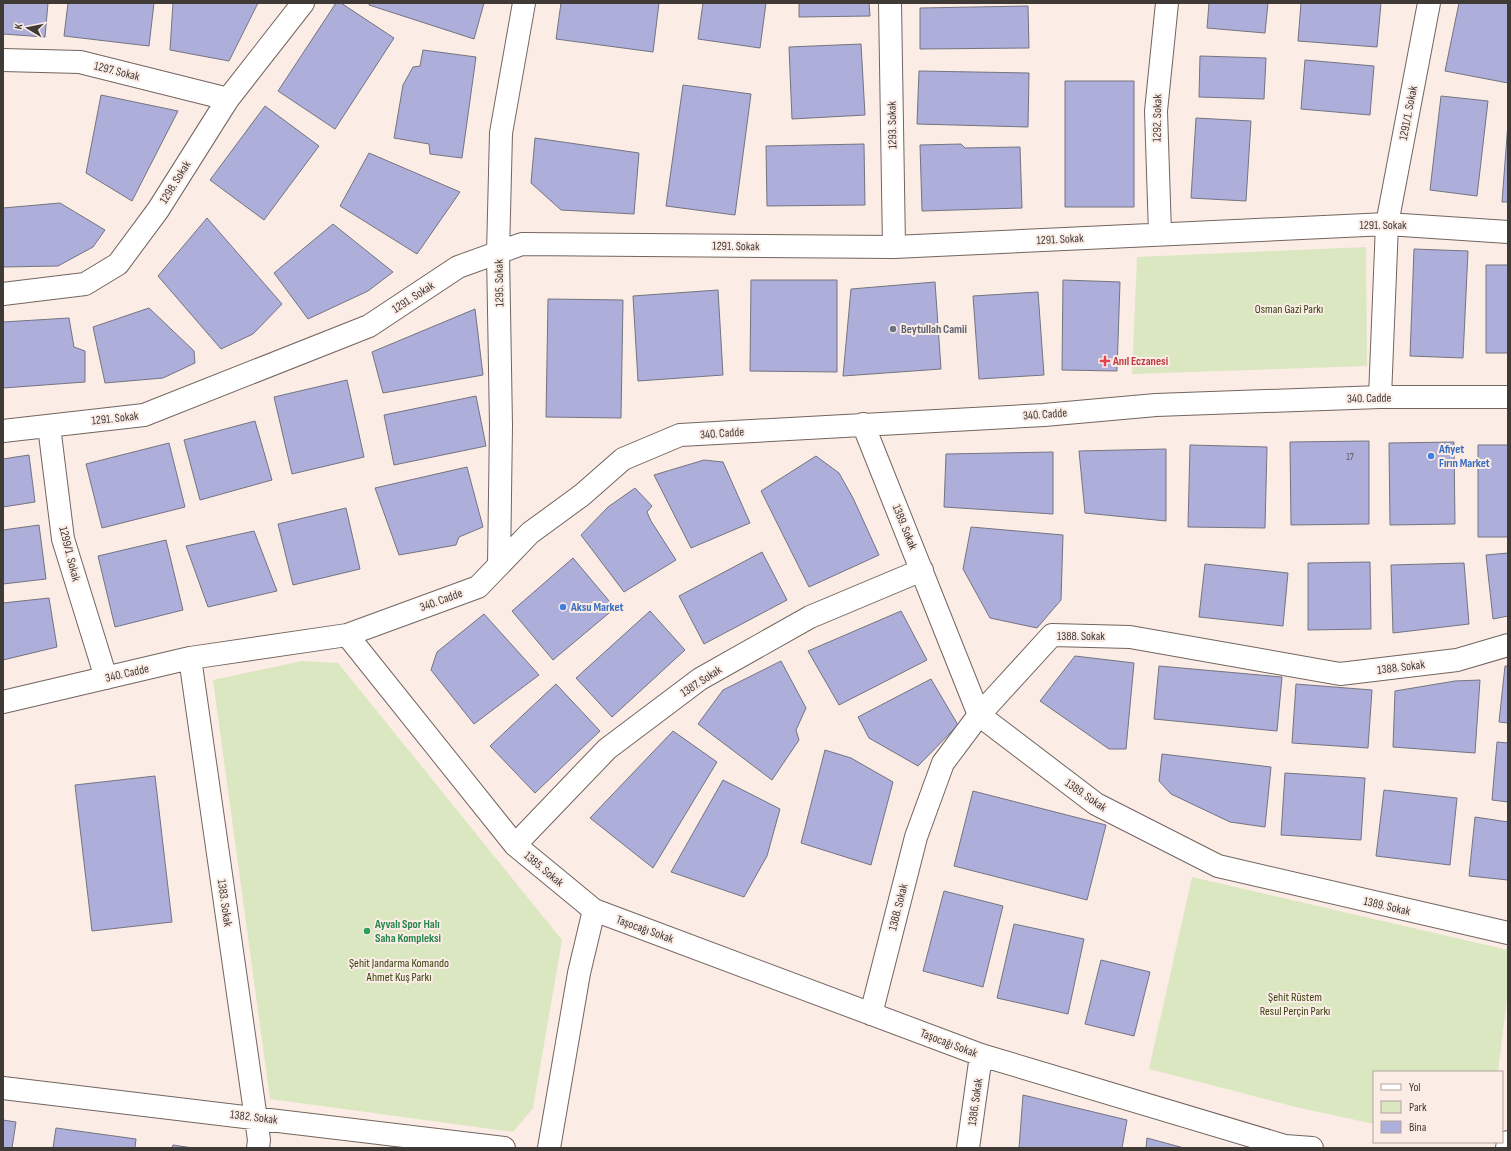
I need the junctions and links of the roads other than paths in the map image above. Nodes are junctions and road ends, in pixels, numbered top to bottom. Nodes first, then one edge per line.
1 (304, 3) edge
2 (524, 3) edge
3 (890, 3) edge
4 (1167, 3) edge
5 (1429, 3) edge
6 (3, 60) edge
7 (228, 99) junction
8 (1387, 224) junction
9 (1508, 232) edge
10 (1160, 233) junction
11 (894, 247) junction
12 (498, 252) junction
13 (3, 294) edge
14 (1380, 397) junction
15 (1508, 397) edge
16 (863, 424) junction
17 (49, 426) junction
18 (3, 431) edge
19 (499, 565) junction
20 (922, 570) junction
21 (347, 635) junction
22 (1508, 645) edge
23 (190, 658) junction
24 (106, 678) junction
25 (3, 702) edge
26 (979, 715) junction
27 (515, 845) junction
28 (594, 910) junction
29 (1508, 933) edge
30 (871, 1014) junction
31 (982, 1055) junction
32 (3, 1088) edge
33 (256, 1117) junction
34 (1253, 1142) edge
35 (1508, 1142) edge
36 (258, 1148) edge
37 (504, 1148) edge
38 (549, 1148) edge
39 (968, 1148) edge
40 (1312, 1148) edge
41 (1507, 1148) edge

1 - 7 street, 1298. Sokak
2 - 12 street, 1295. Sokak
3 - 11 street, 1293. Sokak
4 - 10 street, 1292. Sokak
5 - 8 street, 1291/1. Sokak
6 - 7 street, 1297. Sokak
7 - 13 street, 1298. Sokak
8 - 9 street, 1291. Sokak
8 - 10 street, 1291. Sokak
8 - 14 street, 1291/1. Sokak
10 - 11 street, 1291. Sokak
11 - 12 street, 1291. Sokak
12 - 17 street, 1291. Sokak
12 - 19 street, 1295. Sokak
14 - 15 street, 340. Cadde
14 - 16 street, 340. Cadde
16 - 19 street, 340. Cadde
16 - 20 street, 1389. Sokak
17 - 18 street, 1291. Sokak
17 - 24 street, 1299/1. Sokak
19 - 21 street, 340. Cadde
20 - 26 street, 1389. Sokak
20 - 27 street, 1387. Sokak
21 - 23 street, 340. Cadde
21 - 27 street, 1385. Sokak
22 - 26 street, 1388. Sokak
23 - 24 street, 340. Cadde
23 - 33 street, 1383. Sokak
24 - 25 street, 340. Cadde
26 - 29 street, 1389. Sokak
26 - 30 street, 1388. Sokak
27 - 28 street, 1385. Sokak
28 - 30 street, Taşocağı Sokak
28 - 38 street
30 - 31 street, Taşocağı Sokak
31 - 34 street, Taşocağı Sokak
31 - 39 street, 1386. Sokak
32 - 33 street, 1382. Sokak
33 - 36 street, 1383. Sokak
33 - 37 street, 1382. Sokak
34 - 40 street, Taşocağı Sokak
35 - 41 street

